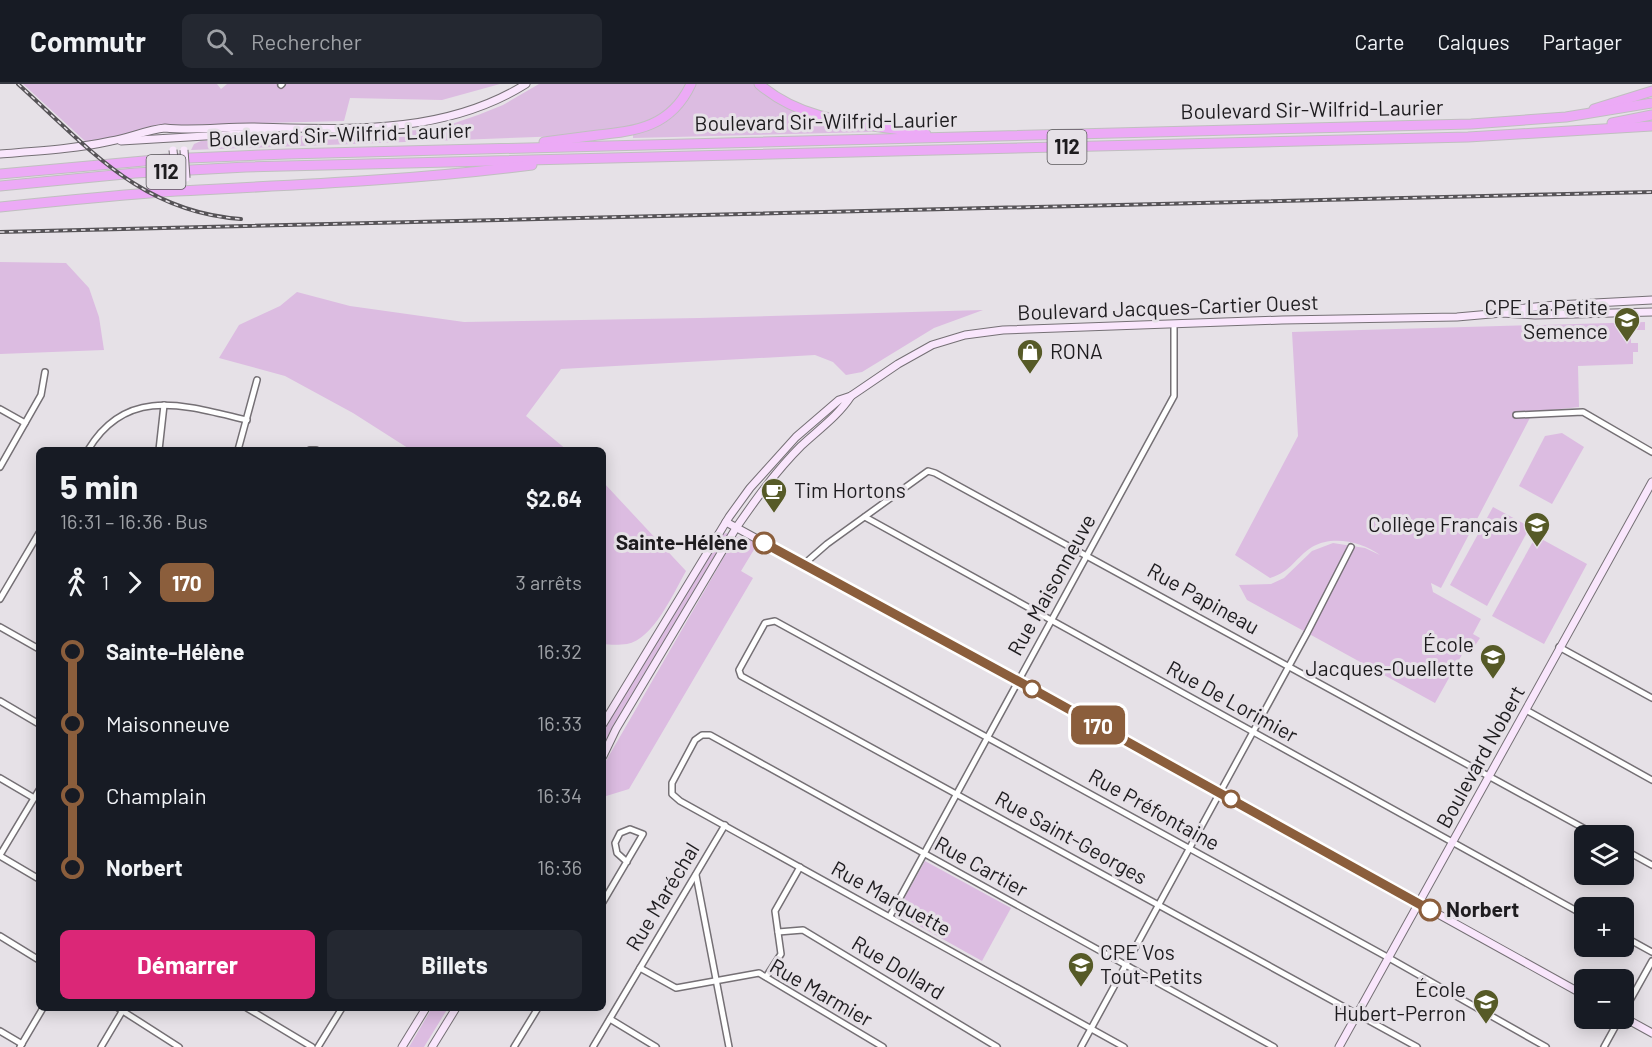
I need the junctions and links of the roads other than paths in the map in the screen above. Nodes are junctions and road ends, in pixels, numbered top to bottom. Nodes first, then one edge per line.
1 (526, 84) edge
2 (691, 84) edge
3 (759, 84) edge
4 (1652, 92) edge
5 (1652, 103) edge
6 (1652, 115) edge
7 (1566, 117) junction
8 (1652, 126) edge
9 (314, 128) junction
10 (172, 129) junction
11 (1583, 129) junction
12 (183, 130) junction
13 (946, 137) junction
14 (183, 138) junction
15 (172, 139) junction
16 (113, 141) junction
17 (491, 149) junction
18 (0, 154) edge
19 (585, 159) junction
20 (0, 174) edge
21 (0, 186) edge
22 (182, 191) junction
23 (0, 207) edge
24 (1652, 300) edge
25 (1652, 312) edge
26 (1502, 313) junction
27 (1174, 324) junction
28 (45, 372) dead end
29 (257, 380) dead end
30 (851, 396) junction
31 (164, 405) junction
32 (0, 409) edge
33 (1516, 415) dead end
34 (247, 420) junction
35 (25, 423) junction
36 (90, 447) edge
37 (159, 447) edge
38 (239, 447) edge
39 (1652, 452) edge
40 (0, 467) edge
41 (1652, 483) edge
42 (865, 517) junction
43 (726, 522) junction
44 (736, 528) junction
45 (36, 538) edge
46 (1351, 547) dead end
47 (1087, 555) junction
48 (803, 565) junction
49 (0, 599) edge
50 (1052, 620) junction
51 (0, 627) edge
52 (753, 644) joint
53 (1559, 647) junction
54 (36, 648) edge
55 (1289, 665) junction
56 (1018, 681) junction
57 (1652, 698) edge
58 (0, 701) edge
59 (1526, 710) junction
60 (606, 719) edge
61 (36, 722) edge
62 (1252, 732) junction
63 (987, 737) junction
64 (606, 750) edge
65 (682, 763) joint
66 (1489, 776) junction
67 (0, 778) edge
68 (1652, 780) edge
69 (1219, 792) junction
70 (957, 794) junction
71 (36, 795) edge
72 (34, 798) junction
73 (725, 825) junction
74 (1578, 825) edge
75 (1453, 842) junction
76 (1188, 848) junction
77 (924, 854) junction
78 (1634, 855) edge
79 (0, 856) edge
80 (627, 862) junction
81 (1652, 865) edge
82 (800, 867) junction
83 (696, 874) junction
84 (36, 877) edge
85 (606, 897) edge
86 (1419, 903) junction
87 (1158, 904) junction
88 (1574, 909) edge
89 (890, 916) junction
90 (778, 932) junction
91 (0, 936) edge
92 (1634, 942) edge
93 (1652, 952) edge
94 (36, 958) edge
95 (1389, 958) junction
96 (1652, 961) edge
97 (1126, 966) junction
98 (640, 968) junction
99 (766, 977) junction
100 (716, 981) junction
101 (1574, 989) edge
102 (1634, 994) edge
103 (41, 1011) edge
104 (120, 1011) edge
105 (124, 1011) edge
106 (252, 1011) edge
107 (340, 1011) edge
108 (424, 1011) edge
109 (454, 1011) edge
110 (536, 1011) edge
111 (1357, 1015) junction
112 (610, 1019) junction
113 (1634, 1023) edge
114 (1091, 1029) junction
115 (1614, 1029) edge
116 (0, 1031) edge
117 (1652, 1033) edge
118 (21, 1046) edge
119 (101, 1047) edge
120 (179, 1047) edge
121 (312, 1047) edge
122 (318, 1047) edge
123 (402, 1047) edge
124 (432, 1047) edge
125 (514, 1047) edge
126 (593, 1047) edge
127 (656, 1047) edge
128 (729, 1047) edge
129 (883, 1047) edge
130 (997, 1047) edge
131 (1081, 1047) edge
132 (1124, 1047) edge
133 (1274, 1047) edge
134 (1340, 1047) edge
135 (1417, 1047) edge
136 (1546, 1047) edge
137 (1604, 1047) edge

1 - 9 street
2 - 17 highway
3 - 13 highway
4 - 7 highway
5 - 7 highway, Boulevard Sir-Wilfrid-Laurier / 112
6 - 11 highway
7 - 13 highway, Boulevard Sir-Wilfrid-Laurier / 112
8 - 11 highway
9 - 12 street
9 - 14 street
10 - 12 street
10 - 15 street
10 - 16 street
11 - 19 highway, Boulevard Sir-Wilfrid-Laurier / 112
12 - 14 street
13 - 17 highway, Boulevard Sir-Wilfrid-Laurier / 112
14 - 15 street
14 - 22 street, bridge
15 - 16 street
15 - 22 street, bridge
16 - 18 street
17 - 20 highway, Boulevard Sir-Wilfrid-Laurier / 112
19 - 21 highway, Boulevard Sir-Wilfrid-Laurier / 112
19 - 22 highway
22 - 23 highway
24 - 26 street, Boulevard Jacques-Cartier Ouest
25 - 26 street, Boulevard Jacques-Cartier Ouest
26 - 27 street, Boulevard Jacques-Cartier Ouest
27 - 30 street, Boulevard Jacques-Cartier Ouest
27 - 47 street, Rue Maisonneuve
28 - 35 street
29 - 34 street
30 - 43 street, Boulevard Jacques-Cartier Ouest
30 - 44 street, Boulevard Jacques-Cartier Ouest
31 - 34 street
31 - 36 street
31 - 37 street
32 - 35 street
33 - 39 street
34 - 38 street
35 - 40 street
41 - 53 street, Boulevard Nobert
42 - 47 street, Rue Papineau
42 - 48 street, Rue Papineau
42 - 50 street, Rue De Lorimier
43 - 44 street
43 - 60 street, Boulevard Jacques-Cartier Ouest
44 - 48 street
44 - 64 street, Boulevard Jacques-Cartier Ouest
45 - 49 street
46 - 55 street
47 - 50 street, Rue Maisonneuve
47 - 55 street, Rue Papineau
48 - 56 street
50 - 56 street, Rue Maisonneuve
50 - 62 street, Rue De Lorimier
51 - 54 street
52 - 63 street, Rue Préfontaine
52 - 70 street, Rue Saint-Georges
53 - 57 street
53 - 59 street, Boulevard Nobert
55 - 62 street
55 - 66 street, Rue Papineau
56 - 63 street, Rue Maisonneuve
56 - 69 street
58 - 61 street
59 - 66 street, Boulevard Nobert
59 - 68 street
62 - 69 street
62 - 75 street, Rue De Lorimier
63 - 70 street, Rue Maisonneuve
63 - 76 street, Rue Préfontaine
65 - 73 street, Rue Marquette
65 - 77 street, Rue Cartier
66 - 74 street, Rue Papineau
66 - 75 street, Boulevard Nobert
67 - 72 street
69 - 76 street
69 - 86 street
70 - 77 street, Rue Maisonneuve
70 - 87 street, Rue Saint-Georges
71 - 72 street
72 - 79 street
73 - 82 street, Rue Marquette
73 - 83 street, Rue Maréchal
75 - 86 street, Boulevard Nobert
75 - 88 street, Rue De Lorimier
76 - 87 street
76 - 95 street, Rue Préfontaine
77 - 89 street, Rue Maisonneuve
77 - 97 street, Rue Cartier
78 - 81 street
79 - 84 street
80 - 80 street
80 - 85 street
82 - 89 street, Rue Marquette
82 - 90 street
83 - 98 street, Rue Maréchal
83 - 100 street
86 - 95 street, Boulevard Nobert
86 - 101 street
87 - 97 street
87 - 111 street, Rue Saint-Georges
89 - 114 street, Rue Marquette
90 - 99 street
90 - 130 street, Rue Dollard
91 - 94 street
92 - 93 street
95 - 111 street, Boulevard Nobert
95 - 136 street, Rue Préfontaine
96 - 102 street
97 - 114 street
97 - 133 street, Rue Cartier
98 - 100 street, Rue Marmier
98 - 112 street, Rue Maréchal
99 - 100 street, Rue Marmier
99 - 129 street, Rue Marmier
100 - 128 street
103 - 118 street
104 - 119 street
105 - 120 street
106 - 121 street
107 - 122 street
108 - 123 street
109 - 124 street
110 - 125 street
111 - 134 street, Boulevard Nobert
111 - 135 street, Rue Saint-Georges
112 - 126 street, Rue Maréchal
112 - 127 street
113 - 117 street
114 - 131 street
114 - 132 street, Rue Marquette
115 - 137 street
116 - 118 street

